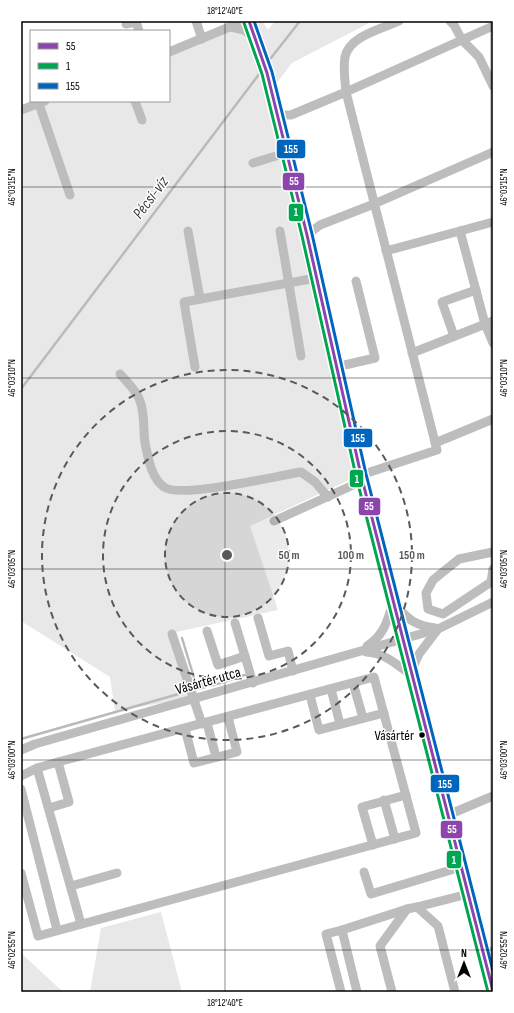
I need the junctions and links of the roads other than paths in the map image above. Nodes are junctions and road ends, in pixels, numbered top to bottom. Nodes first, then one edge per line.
1 (196, 21) edge
2 (244, 21) edge
3 (248, 21) edge
4 (398, 21) edge
5 (450, 21) edge
6 (126, 24) dead end
7 (232, 24) edge
8 (493, 26) edge
9 (139, 30) edge
10 (202, 39) junction
11 (462, 40) junction
12 (257, 41) junction
13 (170, 52) edge
14 (493, 86) edge
15 (346, 92) junction
16 (42, 102) edge
17 (135, 102) edge
18 (21, 110) edge
19 (277, 115) junction
20 (142, 120) dead end
21 (493, 152) edge
22 (286, 153) junction
23 (253, 163) dead end
24 (70, 195) dead end
25 (374, 204) junction
26 (493, 222) edge
27 (188, 231) dead end
28 (280, 231) dead end
29 (460, 231) junction
30 (307, 235) junction
31 (386, 251) junction
32 (316, 278) junction
33 (356, 281) dead end
34 (289, 283) junction
35 (476, 290) junction
36 (200, 299) junction
37 (489, 322) edge
38 (454, 336) junction
39 (493, 343) edge
40 (412, 353) junction
41 (302, 356) dead end
42 (195, 367) dead end
43 (336, 367) junction
44 (120, 374) dead end
45 (493, 419) edge
46 (435, 443) junction
47 (361, 478) junction
48 (328, 497) junction
49 (274, 521) dead end
50 (493, 552) edge
51 (493, 569) edge
52 (493, 602) edge
53 (393, 603) junction
54 (258, 618) dead end
55 (235, 623) dead end
56 (438, 629) junction
57 (207, 630) dead end
58 (172, 634) dead end
59 (402, 640) junction
60 (359, 652) junction
61 (245, 656) junction
62 (293, 671) junction
63 (410, 674) junction
64 (253, 683) junction
65 (353, 683) junction
66 (331, 689) junction
67 (310, 695) junction
68 (194, 700) junction
69 (384, 713) junction
70 (228, 717) junction
71 (363, 718) junction
72 (205, 723) junction
73 (340, 724) junction
74 (185, 729) junction
75 (21, 750) edge
76 (216, 757) junction
77 (58, 762) junction
78 (38, 768) junction
79 (21, 776) edge
80 (21, 789) edge
81 (406, 795) junction
82 (493, 796) edge
83 (384, 800) junction
84 (49, 808) junction
85 (448, 815) junction
86 (395, 839) junction
87 (373, 845) junction
88 (461, 867) junction
89 (364, 872) dead end
90 (21, 873) edge
91 (117, 873) dead end
92 (71, 886) junction
93 (468, 894) junction
94 (417, 907) junction
95 (407, 910) junction
96 (81, 924) junction
97 (56, 930) junction
98 (342, 930) junction
99 (493, 951) edge
100 (483, 956) junction
101 (493, 991) edge
102 (341, 992) edge
103 (357, 992) edge
104 (392, 992) edge
105 (455, 992) edge

1 - 10 street
2 - 7 street
3 - 12 street
4 - 15 street
5 - 11 street
6 - 9 street
7 - 10 street
7 - 12 street
8 - 11 street
10 - 13 street
11 - 14 street
11 - 15 street
12 - 19 street
15 - 19 street
15 - 25 street
16 - 18 street
16 - 24 street
17 - 20 street
19 - 22 street
21 - 25 street
22 - 23 street
22 - 30 street
25 - 30 street
25 - 31 street
26 - 29 street
27 - 36 street
28 - 34 street
29 - 31 street
29 - 35 street
30 - 32 street
31 - 40 street
32 - 34 street
32 - 43 street
33 - 43 street
34 - 36 street
34 - 41 street
35 - 37 street
35 - 38 street
36 - 42 street
37 - 38 street
37 - 39 street
38 - 40 street
40 - 46 street
43 - 47 street
44 - 48 street
45 - 46 street
46 - 47 street
47 - 48 street
47 - 53 street
48 - 49 street
50 - 51 street
52 - 56 street, Vásártér utca
53 - 56 street
53 - 59 street
53 - 60 street
54 - 62 street
55 - 61 street
56 - 59 street, Vásártér utca
56 - 63 street
57 - 61 street
58 - 68 street
59 - 60 street, Vásártér utca
59 - 63 street
60 - 62 street, Vásártér utca
60 - 63 street
61 - 64 street
62 - 64 street, Vásártér utca
63 - 85 street
64 - 68 street, Vásártér utca
65 - 66 street
65 - 69 street
65 - 71 street
66 - 67 street
66 - 73 street
67 - 70 street
67 - 73 street
68 - 72 street
68 - 75 street, Vásártér utca
69 - 71 street
69 - 81 street
70 - 72 street
70 - 76 street
71 - 73 street
72 - 74 street
72 - 76 street
74 - 76 street
74 - 77 street
77 - 78 street
77 - 84 street
78 - 79 street
78 - 84 street
80 - 97 street
81 - 83 street
81 - 86 street
82 - 85 street
83 - 86 street
83 - 87 street
84 - 92 street
85 - 88 street
86 - 87 street
87 - 96 street
88 - 89 street
88 - 93 street
90 - 97 street
91 - 92 street
92 - 96 street
93 - 94 street
93 - 100 street
94 - 95 street
94 - 105 street
95 - 98 street
95 - 104 street
96 - 97 street
98 - 102 street
98 - 103 street
99 - 100 street
100 - 101 street

